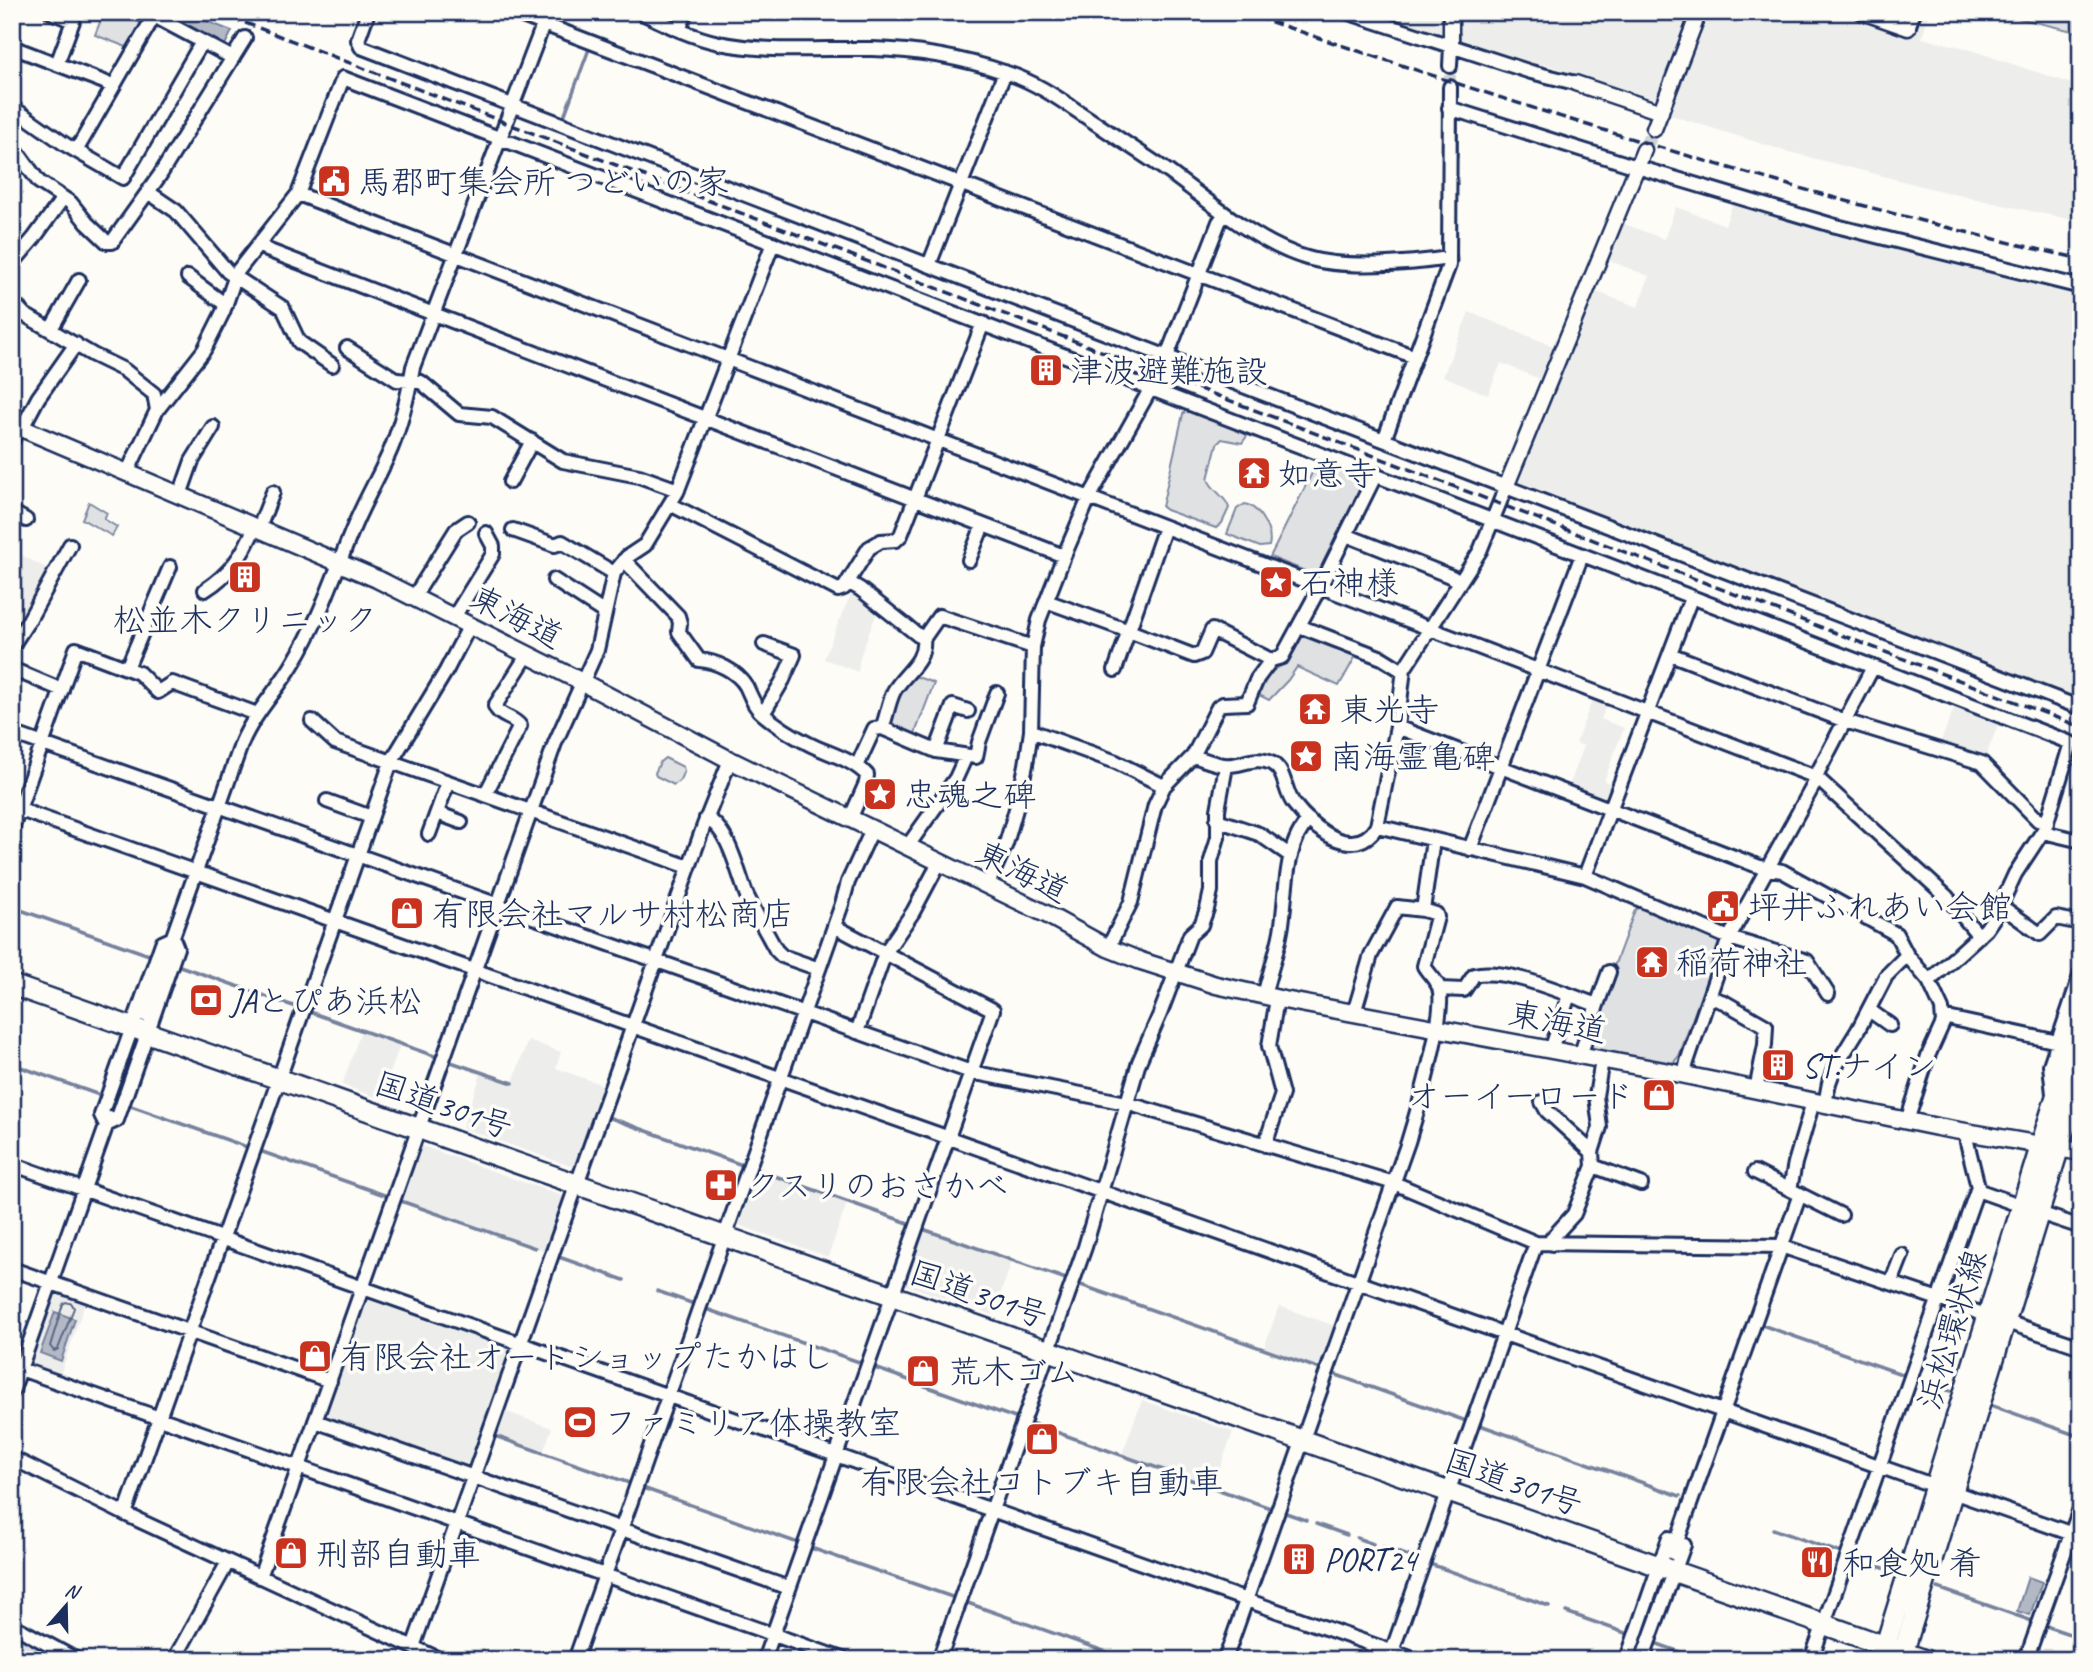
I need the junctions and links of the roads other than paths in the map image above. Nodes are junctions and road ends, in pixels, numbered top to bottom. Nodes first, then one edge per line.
1 (51, 12) edge
2 (368, 12) edge
3 (512, 12) edge
4 (640, 12) edge
5 (686, 12) edge
6 (1346, 12) edge
7 (1451, 12) edge
8 (1699, 12) edge
9 (1862, 12) edge
10 (1914, 12) edge
11 (546, 18) edge
12 (1908, 28) joint
13 (680, 30) junction
14 (245, 38) dead end
15 (202, 41) junction
16 (12, 47) edge
17 (1451, 47) junction
18 (233, 58) junction
19 (57, 64) junction
20 (1450, 66) tunnel mouth
21 (1004, 72) junction
22 (1575, 83) joint
23 (113, 87) junction
24 (1450, 88) tunnel mouth
25 (513, 105) junction
26 (12, 107) edge
27 (1449, 108) junction
28 (1661, 112) junction
29 (1654, 129) tunnel mouth
30 (500, 138) junction
31 (12, 148) edge
32 (1644, 150) tunnel mouth
33 (76, 151) junction
34 (1637, 167) junction
35 (961, 184) junction
36 (148, 192) junction
37 (298, 194) junction
38 (63, 198) junction
39 (1225, 214) junction
40 (773, 243) junction
41 (259, 244) junction
42 (456, 255) junction
43 (1449, 258) junction
44 (12, 264) edge
45 (929, 265) junction
46 (1199, 275) junction
47 (188, 277) dead end
48 (235, 277) junction
49 (79, 280) dead end
50 (2081, 287) edge
51 (12, 301) edge
52 (226, 304) junction
53 (433, 313) junction
54 (982, 323) junction
55 (51, 329) junction
56 (76, 344) junction
57 (347, 348) dead end
58 (1167, 356) junction
59 (1415, 357) junction
60 (728, 359) junction
61 (332, 365) dead end
62 (410, 381) junction
63 (1151, 388) junction
64 (157, 410) junction
65 (705, 418) junction
66 (214, 427) dead end
67 (17, 430) edge
68 (938, 440) junction
69 (1384, 440) junction
70 (532, 441) junction
71 (127, 473) junction
72 (1376, 474) junction
73 (510, 482) dead end
74 (1506, 487) junction
75 (678, 490) junction
76 (273, 492) dead end
77 (180, 495) junction
78 (1089, 498) junction
79 (915, 499) junction
80 (670, 504) junction
81 (12, 512) edge
82 (1493, 519) junction
83 (26, 520) dead end
84 (468, 522) dead end
85 (983, 525) junction
86 (257, 527) junction
87 (1165, 527) junction
88 (513, 530) dead end
89 (486, 533) dead end
90 (1346, 535) junction
91 (70, 545) dead end
92 (1582, 555) junction
93 (1064, 556) junction
94 (624, 560) junction
95 (969, 560) dead end
96 (341, 563) junction
97 (170, 567) dead end
98 (614, 573) junction
99 (554, 580) dead end
100 (1460, 582) junction
101 (848, 583) junction
102 (1320, 587) junction
103 (205, 590) dead end
104 (414, 597) junction
105 (1691, 598) junction
106 (1046, 601) junction
107 (605, 613) junction
108 (454, 617) junction
109 (470, 625) junction
110 (1299, 626) junction
111 (1429, 629) junction
112 (1129, 631) junction
113 (923, 639) junction
114 (764, 643) dead end
115 (12, 646) edge
116 (1033, 647) junction
117 (1670, 653) junction
118 (528, 654) junction
119 (1271, 660) junction
120 (1873, 667) junction
121 (127, 668) junction
122 (12, 669) edge
123 (1115, 670) dead end
124 (1538, 670) junction
125 (1404, 671) junction
126 (583, 683) junction
127 (62, 690) junction
128 (997, 693) dead end
129 (2081, 708) edge
130 (968, 711) dead end
131 (1647, 712) junction
132 (257, 714) junction
133 (763, 714) junction
134 (312, 721) dead end
135 (1845, 721) junction
136 (1397, 727) junction
137 (882, 728) junction
138 (1031, 732) junction
139 (12, 733) edge
140 (42, 744) junction
141 (936, 751) junction
142 (966, 756) junction
143 (1193, 756) junction
144 (730, 760) junction
145 (391, 762) junction
146 (857, 766) junction
147 (1226, 766) junction
148 (1501, 767) junction
149 (1816, 777) junction
150 (448, 782) junction
151 (1164, 786) junction
152 (485, 795) junction
153 (327, 801) dead end
154 (219, 806) junction
155 (16, 808) edge
156 (1610, 809) junction
157 (531, 811) junction
158 (437, 813) junction
159 (371, 817) junction
160 (706, 818) junction
161 (850, 819) junction
162 (1217, 820) junction
163 (1309, 820) junction
164 (461, 821) dead end
165 (1377, 826) junction
166 (2045, 827) junction
167 (12, 829) edge
168 (872, 830) junction
169 (429, 834) dead end
170 (1433, 839) junction
171 (2081, 841) edge
172 (907, 847) junction
173 (1471, 849) junction
174 (358, 855) junction
175 (1291, 856) junction
176 (939, 863) junction
177 (689, 867) junction
178 (1768, 868) junction
179 (196, 872) junction
180 (1584, 876) junction
181 (987, 886) junction
182 (498, 905) junction
183 (2001, 906) junction
184 (1423, 910) junction
185 (335, 920) junction
186 (2081, 923) edge
187 (834, 926) junction
188 (1979, 936) junction
189 (1729, 938) junction
190 (1108, 948) junction
191 (885, 953) junction
192 (1906, 955) junction
193 (656, 961) junction
194 (819, 969) junction
195 (475, 970) junction
196 (1175, 972) junction
197 (1609, 972) dead end
198 (2081, 973) edge
199 (1930, 981) junction
200 (12, 985) edge
201 (1440, 989) junction
202 (1828, 994) dead end
203 (1569, 995) junction
204 (1271, 997) junction
205 (1709, 997) junction
206 (1597, 1005) junction
207 (1869, 1010) junction
208 (803, 1013) junction
209 (1354, 1013) junction
210 (2081, 1016) edge
211 (1943, 1017) junction
212 (1890, 1025) dead end
213 (633, 1026) junction
214 (1436, 1029) junction
215 (140, 1030) junction
216 (857, 1032) junction
217 (2058, 1042) junction
218 (1551, 1050) junction
219 (1580, 1056) junction
220 (1602, 1060) junction
221 (971, 1072) junction
222 (1684, 1075) junction
223 (2081, 1076) edge
224 (780, 1078) junction
225 (278, 1079) junction
226 (1756, 1090) junction
227 (1542, 1102) dead end
228 (2069, 1102) edge
229 (1126, 1103) junction
230 (1819, 1103) junction
231 (1907, 1121) junction
232 (419, 1129) junction
233 (1969, 1132) junction
234 (948, 1137) junction
235 (1265, 1144) junction
236 (2050, 1147) junction
237 (1592, 1152) junction
238 (2081, 1152) edge
239 (12, 1164) edge
240 (1593, 1166) junction
241 (1755, 1172) dead end
242 (1394, 1183) junction
243 (577, 1184) junction
244 (1642, 1184) dead end
245 (84, 1189) junction
246 (1977, 1190) junction
247 (1100, 1191) junction
248 (1795, 1192) junction
249 (2030, 1209) junction
250 (1841, 1215) dead end
251 (2081, 1227) edge
252 (725, 1236) junction
253 (222, 1238) junction
254 (1536, 1243) junction
255 (1552, 1244) junction
256 (1781, 1246) junction
257 (1902, 1255) dead end
258 (12, 1269) edge
259 (51, 1282) junction
260 (1359, 1282) junction
261 (1891, 1283) junction
262 (363, 1287) junction
263 (892, 1296) junction
264 (1938, 1298) junction
265 (1997, 1318) junction
266 (190, 1331) junction
267 (1504, 1334) junction
268 (521, 1343) junction
269 (2081, 1347) edge
270 (1048, 1350) junction
271 (16, 1367) edge
272 (330, 1381) junction
273 (12, 1392) edge
274 (668, 1395) junction
275 (1723, 1411) junction
276 (159, 1418) junction
277 (315, 1421) junction
278 (1303, 1440) junction
279 (836, 1455) junction
280 (12, 1458) edge
281 (1879, 1466) junction
282 (299, 1467) junction
283 (1700, 1474) junction
284 (474, 1477) junction
285 (1944, 1489) junction
286 (1448, 1492) junction
287 (2081, 1506) edge
288 (992, 1510) junction
289 (125, 1514) junction
290 (457, 1523) junction
291 (621, 1529) junction
292 (2076, 1535) edge
293 (228, 1562) junction
294 (1667, 1569) junction
295 (605, 1575) junction
296 (260, 1577) junction
297 (789, 1588) junction
298 (1246, 1600) junction
299 (1824, 1624) junction
300 (12, 1625) edge
301 (773, 1634) junction
302 (413, 1647) junction
303 (12, 1654) edge
304 (1893, 1654) edge
305 (1390, 1655) edge
306 (24, 1660) edge
307 (77, 1660) edge
308 (174, 1660) edge
309 (441, 1660) edge
310 (575, 1660) edge
311 (764, 1660) edge
312 (845, 1660) edge
313 (939, 1660) edge
314 (1225, 1660) edge
315 (1416, 1660) edge
316 (1633, 1660) edge
317 (1642, 1660) edge
318 (1811, 1660) edge
319 (1925, 1660) edge
320 (2026, 1660) edge

1 - 19 street
2 - 25 street
3 - 11 street
4 - 13 street
5 - 13 street
6 - 17 street
7 - 17 street
8 - 28 street
9 - 12 street
10 - 12 street
11 - 25 street
11 - 35 street
13 - 21 street
14 - 18 street
15 - 18 street
15 - 23 street
15 - 33 street
16 - 19 street
17 - 20 street
17 - 22 street
18 - 36 street
19 - 23 street
21 - 35 street
21 - 39 street
22 - 28 street
23 - 33 street
24 - 27 street
25 - 30 street
25 - 45 street
26 - 33 street
27 - 34 street
27 - 43 street
28 - 29 street
30 - 37 street
30 - 40 street
30 - 42 street
31 - 38 street
32 - 34 street
34 - 50 street
34 - 74 street
35 - 45 street
35 - 46 street
36 - 38 street
36 - 48 street
37 - 41 street
37 - 42 street
38 - 44 street
39 - 43 street
39 - 46 street
40 - 54 street
40 - 60 street
41 - 48 street
41 - 53 street
42 - 53 street
42 - 60 street
43 - 59 street
45 - 58 street
46 - 58 street
46 - 59 street
47 - 52 street
48 - 52 street
48 - 61 street
49 - 55 street
51 - 55 street
52 - 64 street
53 - 62 street
53 - 65 street
54 - 63 street
54 - 68 street
55 - 56 street
56 - 64 street
56 - 67 street
57 - 62 street
58 - 69 street
59 - 69 street
60 - 65 street
60 - 68 street
62 - 70 street
62 - 96 street
63 - 72 street
63 - 78 street
64 - 71 street
65 - 75 street
65 - 79 street
66 - 77 street
67 - 71 main road, 東海道
68 - 78 street
68 - 79 street
69 - 74 street
70 - 73 street
70 - 75 street
71 - 77 main road, 東海道
72 - 82 street
72 - 90 street
74 - 82 street
74 - 129 street
75 - 80 street
76 - 86 street
77 - 86 main road, 東海道
78 - 87 street
78 - 93 street
79 - 85 street
79 - 101 street
80 - 94 street
80 - 101 street
81 - 83 street
82 - 92 street
82 - 100 street
84 - 104 street
85 - 93 street
85 - 95 street
86 - 96 main road, 東海道
86 - 103 street
87 - 102 street
87 - 112 street
88 - 98 street
89 - 108 street
90 - 100 street
90 - 102 street
91 - 115 street
92 - 105 street
92 - 124 street
93 - 106 street
94 - 98 street
94 - 133 street
96 - 104 main road, 東海道
96 - 132 street
97 - 121 street
98 - 107 street
99 - 107 street
100 - 111 street
101 - 113 street
102 - 110 street
102 - 111 street
104 - 108 main road, 東海道
105 - 117 street
105 - 120 street
106 - 112 street
106 - 116 street
107 - 126 street
108 - 109 main road, 東海道
109 - 118 main road, 東海道
109 - 145 street
110 - 119 street
110 - 125 street
111 - 124 street
111 - 125 street
112 - 119 street
112 - 123 street
113 - 116 street
113 - 137 street
114 - 133 street
116 - 138 street
117 - 131 street
117 - 135 street
118 - 126 main road, 東海道
118 - 152 street
119 - 143 street
120 - 135 street
120 - 166 street
121 - 127 street
121 - 132 street
122 - 127 street
124 - 131 street
124 - 148 street
125 - 136 street
126 - 144 main road, 東海道
126 - 157 street
127 - 140 street
128 - 142 street
130 - 141 street
131 - 149 street
131 - 156 street
132 - 154 street
133 - 146 street
134 - 145 street
135 - 149 street
135 - 166 street
136 - 148 street
136 - 165 street
137 - 141 street
137 - 146 street
138 - 151 street
138 - 181 street
139 - 140 street
140 - 154 street
140 - 155 street
141 - 142 street
142 - 172 street
143 - 147 street
143 - 151 street
144 - 160 street
144 - 161 main road, 東海道
145 - 150 street
145 - 159 street
146 - 161 street
147 - 162 street
147 - 163 street
148 - 156 street
148 - 173 street
149 - 178 street
149 - 188 street
150 - 152 street
150 - 158 street
151 - 190 street
152 - 157 street
153 - 159 street
154 - 174 street
154 - 179 street
155 - 167 street
155 - 179 street
156 - 178 street
156 - 180 street
157 - 177 street
157 - 182 street
158 - 164 street
158 - 169 street
159 - 174 street
160 - 177 street
160 - 194 street
161 - 168 main road, 東海道
162 - 175 street
162 - 196 street
163 - 165 street
163 - 175 street
165 - 170 street
166 - 171 street
166 - 183 street
168 - 172 main road, 東海道
168 - 187 street
170 - 173 street
170 - 184 street
172 - 176 main road, 東海道
173 - 180 street
174 - 182 street
174 - 185 street
175 - 204 street
176 - 181 main road, 東海道
176 - 191 street
177 - 193 street
178 - 189 street
178 - 192 street
179 - 185 street
179 - 215 street
180 - 189 street
181 - 190 main road, 東海道
182 - 193 street
182 - 195 street
183 - 186 street
183 - 188 street
184 - 201 street
184 - 209 street
185 - 195 street
185 - 225 street
187 - 191 street
187 - 194 street
188 - 199 street
189 - 202 street
189 - 205 street
190 - 196 main road, 東海道
191 - 216 street
191 - 221 street
192 - 199 street
192 - 207 street
193 - 208 street
193 - 213 street
194 - 208 street
195 - 213 street
195 - 232 street
196 - 204 main road, 東海道
196 - 229 street
197 - 206 street
198 - 217 street
199 - 211 street
200 - 215 main road, 国道301号
201 - 203 street
201 - 214 street
203 - 206 street
203 - 218 street
204 - 209 main road, 東海道
204 - 235 street
205 - 222 street
205 - 226 street
206 - 219 street
207 - 212 street
207 - 230 street
208 - 216 street
208 - 224 street
209 - 214 main road, 東海道
210 - 228 main road, 浜松環状線
211 - 217 street
211 - 231 street
213 - 224 street
213 - 243 street
214 - 218 main road, 東海道
214 - 242 street
215 - 225 main road, 国道301号
215 - 245 street
216 - 221 street
217 - 228 street
218 - 219 main road, 東海道
219 - 220 main road, 東海道
220 - 222 main road, 東海道
220 - 237 street
221 - 229 street
221 - 234 street
222 - 226 main road, 東海道
223 - 228 main road, 浜松環状線
224 - 234 street
224 - 252 street
225 - 232 main road, 国道301号
225 - 253 street
226 - 230 main road, 東海道
227 - 237 street
228 - 236 main road, 浜松環状線
229 - 235 street
229 - 247 street
230 - 231 main road, 東海道
230 - 248 street
231 - 233 main road, 東海道
232 - 243 main road, 国道301号
232 - 262 street
233 - 236 main road, 東海道
233 - 246 street
234 - 247 street
234 - 263 street
235 - 242 street
236 - 238 main road, 東海道
236 - 249 main road, 浜松環状線
237 - 240 street
239 - 245 street
240 - 244 street
240 - 255 street
241 - 248 street
242 - 254 street
242 - 260 street
243 - 252 main road, 国道301号
243 - 268 street
245 - 253 street
245 - 259 street
246 - 249 street
246 - 264 street
247 - 260 street
247 - 270 street
248 - 250 street
248 - 256 street
249 - 251 street
249 - 265 main road, 浜松環状線
252 - 263 main road, 国道301号
252 - 274 street
253 - 262 street
253 - 266 street
254 - 255 street
254 - 267 street
255 - 256 street
256 - 261 street
256 - 275 street
257 - 261 street
258 - 259 street
259 - 266 street
259 - 271 street
260 - 267 street
260 - 278 street
261 - 264 street
262 - 268 street
262 - 272 street
263 - 270 main road, 国道301号
263 - 279 street
264 - 265 street
264 - 281 street
265 - 269 street
265 - 285 main road, 浜松環状線
266 - 272 street
266 - 276 street
267 - 275 street
267 - 286 street
268 - 274 street
268 - 284 street
270 - 278 main road, 国道301号
270 - 288 street
271 - 273 street
271 - 276 street
272 - 277 street
274 - 279 street
274 - 291 street
275 - 281 street
275 - 283 street
276 - 282 street
276 - 289 street
277 - 282 street
277 - 284 street
278 - 286 main road, 国道301号
278 - 298 street
279 - 288 street
279 - 297 street
280 - 289 street
281 - 285 street
281 - 299 street
282 - 290 street
282 - 296 street
283 - 294 street
283 - 294 street
284 - 290 street
284 - 291 street
285 - 292 street
285 - 304 main road, 浜松環状線
286 - 294 main road, 国道301号
286 - 305 street
287 - 292 street
288 - 298 street
288 - 313 street
289 - 293 street
290 - 295 street
290 - 302 street
291 - 295 street
291 - 297 street
292 - 320 street
293 - 296 street
293 - 308 street
294 - 299 main road, 国道301号
294 - 316 street
294 - 316 street
294 - 317 street
295 - 301 street
295 - 310 street
296 - 302 street
297 - 301 street
298 - 305 street
298 - 314 street
299 - 304 main road, 国道301号
299 - 318 street
300 - 307 street
301 - 311 street
301 - 312 street
302 - 309 street
303 - 306 street
304 - 319 main road, 国道301号
305 - 315 street

